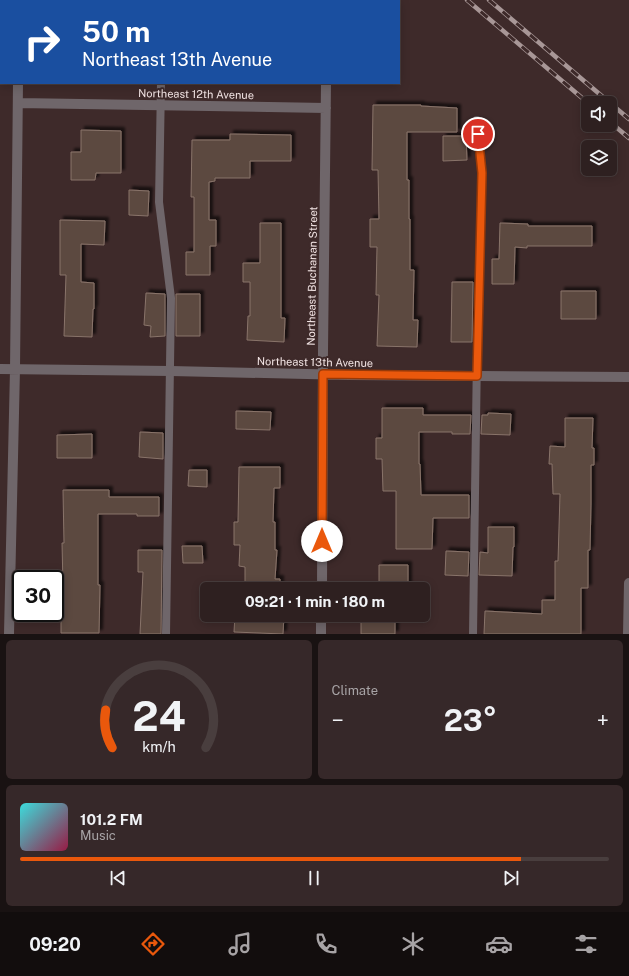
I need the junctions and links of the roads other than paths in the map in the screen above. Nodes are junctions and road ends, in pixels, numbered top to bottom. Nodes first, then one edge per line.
1 (18, 84) edge
2 (161, 84) edge
3 (326, 84) edge
4 (18, 103) junction
5 (160, 105) junction
6 (326, 108) junction
7 (477, 120) dead end
8 (0, 369) edge
9 (15, 369) junction
10 (170, 371) junction
11 (323, 374) junction
12 (477, 376) junction
13 (629, 377) edge
14 (322, 582) edge
15 (629, 583) edge
16 (321, 622) edge
17 (9, 634) edge
18 (166, 634) edge
19 (321, 634) edge
20 (473, 634) edge
21 (628, 634) edge

1 - 4 street
2 - 5 lane
3 - 6 street, Northeast Buchanan Street
4 - 5 street, Northeast 12th Avenue
4 - 9 street
5 - 6 street, Northeast 12th Avenue
5 - 10 lane
6 - 11 street, Northeast Buchanan Street
7 - 12 lane
8 - 9 street, Northeast 13th Avenue
9 - 10 street, Northeast 13th Avenue
9 - 17 street
10 - 11 street, Northeast 13th Avenue
10 - 18 lane
11 - 12 street, Northeast 13th Avenue
11 - 14 street, Northeast Buchanan Street
12 - 13 street, Northeast 13th Avenue
12 - 20 lane
15 - 21 street
16 - 19 street

